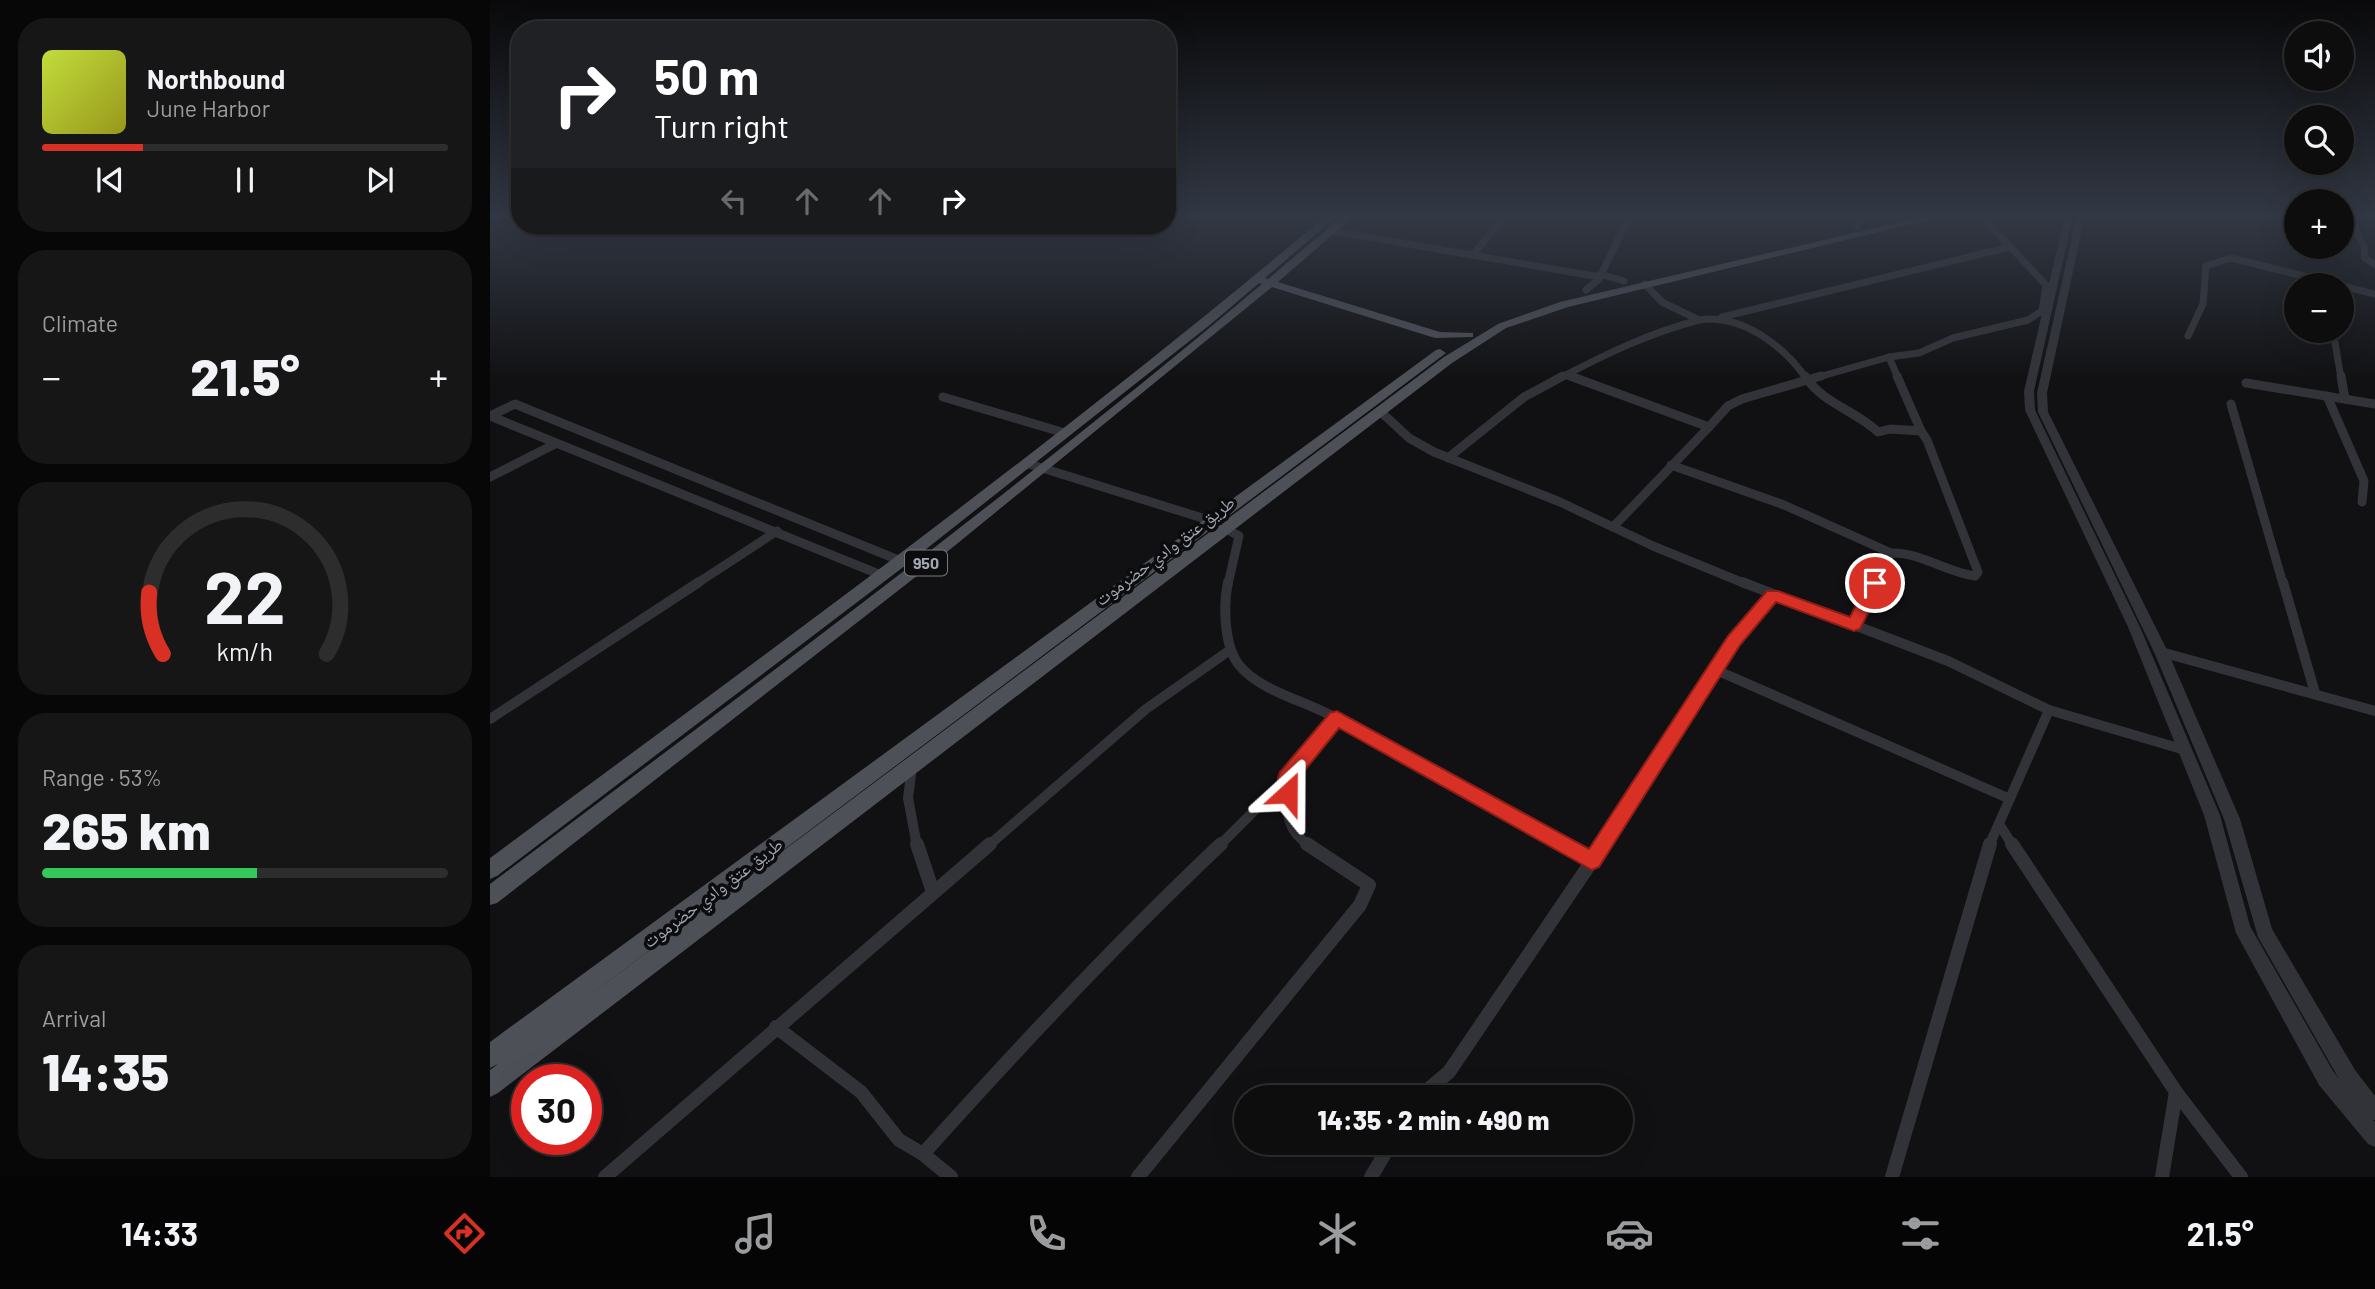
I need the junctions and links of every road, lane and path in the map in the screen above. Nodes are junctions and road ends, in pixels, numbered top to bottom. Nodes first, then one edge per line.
1 (1277, 270) edge
2 (1564, 270) edge
3 (1603, 270) edge
4 (1668, 270) edge
5 (1706, 270) edge
6 (1916, 270) edge
7 (2032, 270) edge
8 (2057, 270) edge
9 (2069, 270) edge
10 (2206, 270) edge
11 (1600, 276) junction
12 (1624, 281) junction
13 (1262, 284) junction
14 (1645, 284) junction
15 (2354, 288) edge
16 (1586, 290) junction
17 (2375, 294) edge
18 (1533, 310) junction
19 (1720, 318) junction
20 (1699, 320) junction
21 (1469, 335) junction
22 (2188, 336) dead end
23 (2335, 343) edge
24 (1442, 352) junction
25 (1889, 357) junction
26 (1566, 375) junction
27 (1808, 380) junction
28 (2246, 383) dead end
29 (2326, 396) junction
30 (943, 397) dead end
31 (2345, 400) junction
32 (2231, 404) dead end
33 (2375, 404) edge
34 (490, 410) edge
35 (502, 410) junction
36 (1381, 412) junction
37 (1709, 427) junction
38 (1921, 431) junction
39 (1065, 433) junction
40 (555, 444) junction
41 (1448, 458) junction
42 (1027, 463) junction
43 (1671, 466) junction
44 (1043, 469) junction
45 (490, 477) edge
46 (2362, 502) dead end
47 (1219, 525) junction
48 (1613, 527) junction
49 (777, 531) junction
50 (1891, 553) junction
51 (901, 561) junction
52 (881, 575) junction
53 (1773, 594) junction
54 (1854, 625) junction
55 (1230, 650) junction
56 (2161, 652) junction
57 (1716, 670) junction
58 (2315, 692) junction
59 (2049, 709) junction
60 (2375, 712) edge
61 (1337, 718) junction
62 (490, 719) edge
63 (2185, 750) junction
64 (912, 765) junction
65 (1287, 778) junction
66 (2010, 799) junction
67 (1999, 824) junction
68 (1592, 861) junction
69 (490, 870) edge
70 (933, 891) junction
71 (490, 896) edge
72 (776, 1027) junction
73 (490, 1056) edge
74 (490, 1085) edge
75 (1431, 1085) edge
76 (2176, 1092) junction
77 (2375, 1111) edge
78 (2375, 1137) edge
79 (923, 1154) junction
80 (1384, 1155) edge
81 (605, 1177) edge
82 (951, 1177) edge
83 (1138, 1177) edge
84 (1371, 1177) edge
85 (1892, 1177) edge
86 (2162, 1177) edge
87 (2241, 1177) edge

1 - 13 main road, 950 / 950
2 - 11 street
3 - 11 street
4 - 12 main road, طريق عتق وادي حضرموت
5 - 14 main road, طريق عتق وادي حضرموت
6 - 19 street
7 - 25 street
8 - 63 street
9 - 56 street
10 - 22 street
11 - 12 street
11 - 16 street
12 - 16 main road, طريق عتق وادي حضرموت
13 - 21 main road
13 - 24 main road
13 - 39 main road, 950
13 - 44 main road, 950 / 950
14 - 18 main road, طريق عتق وادي حضرموت
14 - 20 street
15 - 17 street
16 - 18 main road, طريق عتق وادي حضرموت
18 - 21 main road, طريق عتق وادي حضرموت
18 - 36 main road, طريق عتق وادي حضرموت
19 - 20 street
19 - 27 street
20 - 26 street
21 - 24 main road, طريق عتق وادي حضرموت
23 - 31 street
24 - 47 main road, طريق عتق وادي حضرموت
25 - 27 street
25 - 38 street
26 - 37 street
26 - 41 street
27 - 37 street
27 - 38 street
28 - 29 street
29 - 31 street
29 - 46 street
30 - 39 street
31 - 33 street
32 - 58 street
34 - 35 street
35 - 40 street
35 - 51 street
36 - 41 street
36 - 47 main road, طريق عتق وادي حضرموت
37 - 43 street
38 - 50 street
39 - 42 main road, 950
40 - 45 street
40 - 49 street
41 - 48 street
42 - 44 street
42 - 51 main road, 950
43 - 48 street
43 - 50 street
44 - 47 street
44 - 71 main road, 950 / 950
47 - 55 street
47 - 64 main road, طريق عتق وادي حضرموت
47 - 73 main road, طريق عتق وادي حضرموت
48 - 53 street
49 - 52 street
49 - 62 street
50 - 54 street
51 - 52 main road, 950
52 - 69 main road, 950
53 - 54 street
53 - 57 street
54 - 59 street
55 - 61 street
55 - 70 street
56 - 58 street
56 - 77 street
57 - 66 street
57 - 68 street
58 - 60 street
59 - 63 street
59 - 66 street
61 - 65 street
61 - 68 street
63 - 78 street
64 - 70 street
64 - 74 main road, طريق عتق وادي حضرموت
65 - 79 street
65 - 83 street
66 - 67 street
67 - 76 street
67 - 85 street
68 - 75 street
70 - 72 street
72 - 79 street
72 - 81 street
76 - 86 street
76 - 87 street
79 - 82 street
80 - 84 street

